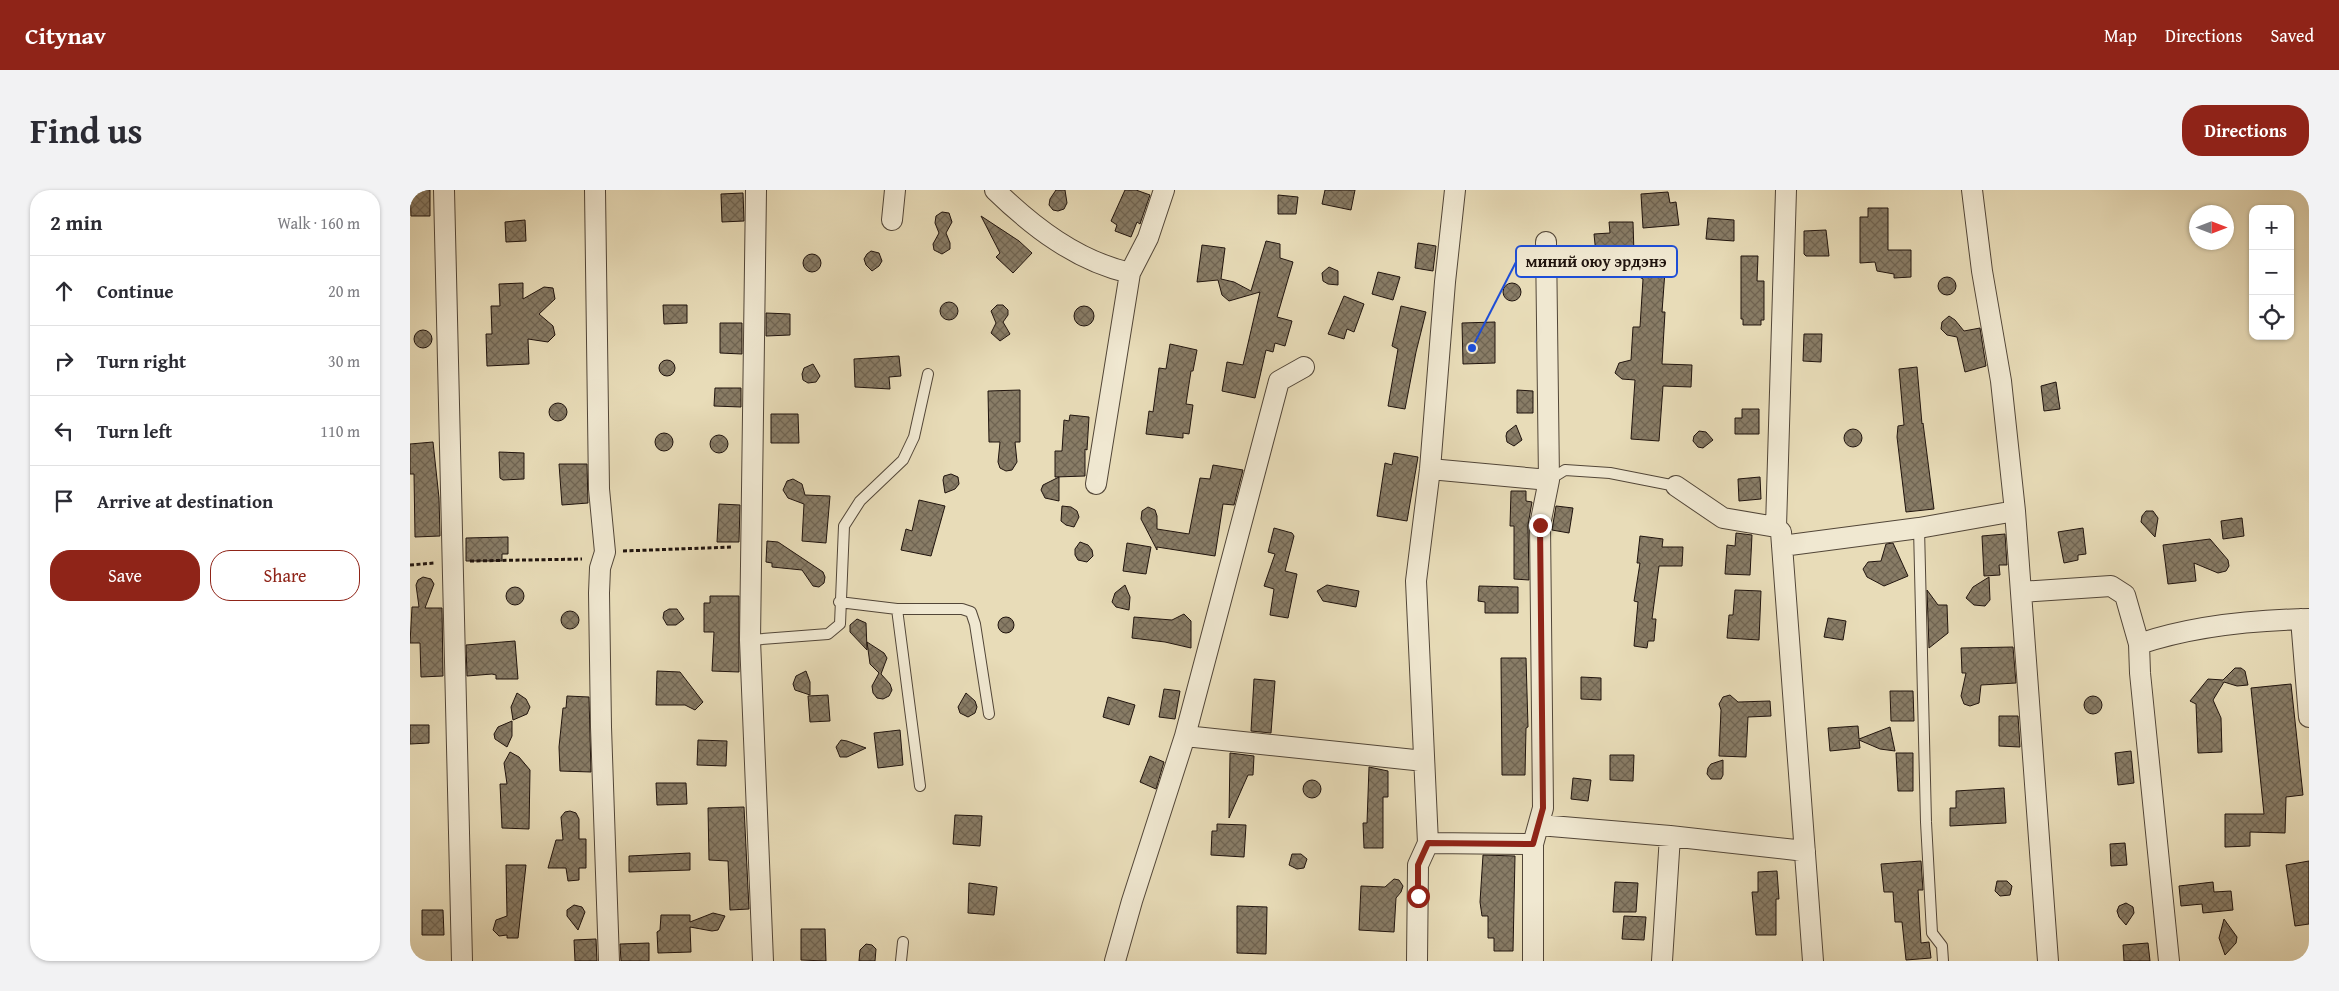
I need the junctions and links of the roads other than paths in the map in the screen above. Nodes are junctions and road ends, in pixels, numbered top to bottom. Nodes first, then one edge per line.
1 (444, 190) edge
2 (595, 190) edge
3 (756, 190) edge
4 (895, 190) edge
5 (995, 190) edge
6 (1164, 190) edge
7 (1455, 190) edge
8 (1786, 190) edge
9 (1972, 190) edge
10 (892, 220) dead end
11 (1546, 242) dead end
12 (1130, 273) junction
13 (1304, 367) dead end
14 (928, 374) dead end
15 (1430, 469) junction
16 (1549, 480) junction
17 (1096, 484) dead end
18 (1676, 486) joint
19 (2015, 511) junction
20 (1776, 527) junction
21 (1918, 528) junction
22 (1782, 546) junction
23 (2021, 592) junction
24 (839, 602) junction
25 (896, 609) junction
26 (2305, 619) edge
27 (750, 640) junction
28 (2139, 644) junction
29 (989, 714) dead end
30 (2309, 717) edge
31 (1185, 736) junction
32 (1424, 761) junction
33 (920, 786) dead end
34 (1536, 835) junction
35 (1670, 836) junction
36 (1428, 843) junction
37 (1805, 851) junction
38 (903, 942) dead end
39 (462, 961) edge
40 (609, 961) edge
41 (763, 961) edge
42 (901, 961) edge
43 (1116, 961) edge
44 (1417, 961) edge
45 (1533, 961) edge
46 (1662, 961) edge
47 (1813, 961) edge
48 (1943, 961) edge
49 (2048, 961) edge
50 (2169, 961) edge

1 - 39 street
2 - 40 street
3 - 27 street
4 - 10 street
5 - 12 street
6 - 12 street
7 - 15 street
8 - 20 street
9 - 19 street
11 - 16 street
12 - 17 street
13 - 31 street
14 - 24 lane
15 - 16 street
15 - 32 street
16 - 18 lane
16 - 34 street
18 - 20 street
19 - 21 street
19 - 23 street
20 - 22 street
21 - 22 street
21 - 48 lane
22 - 37 street
23 - 28 street
23 - 49 street
24 - 25 lane
24 - 27 lane
25 - 29 lane
25 - 33 lane
26 - 28 street
26 - 30 street
27 - 41 street
28 - 50 street
31 - 32 street
31 - 43 street
32 - 36 street
34 - 35 street
34 - 36 street
34 - 45 street
35 - 37 street
35 - 46 street
36 - 44 street
37 - 47 street
38 - 42 lane

